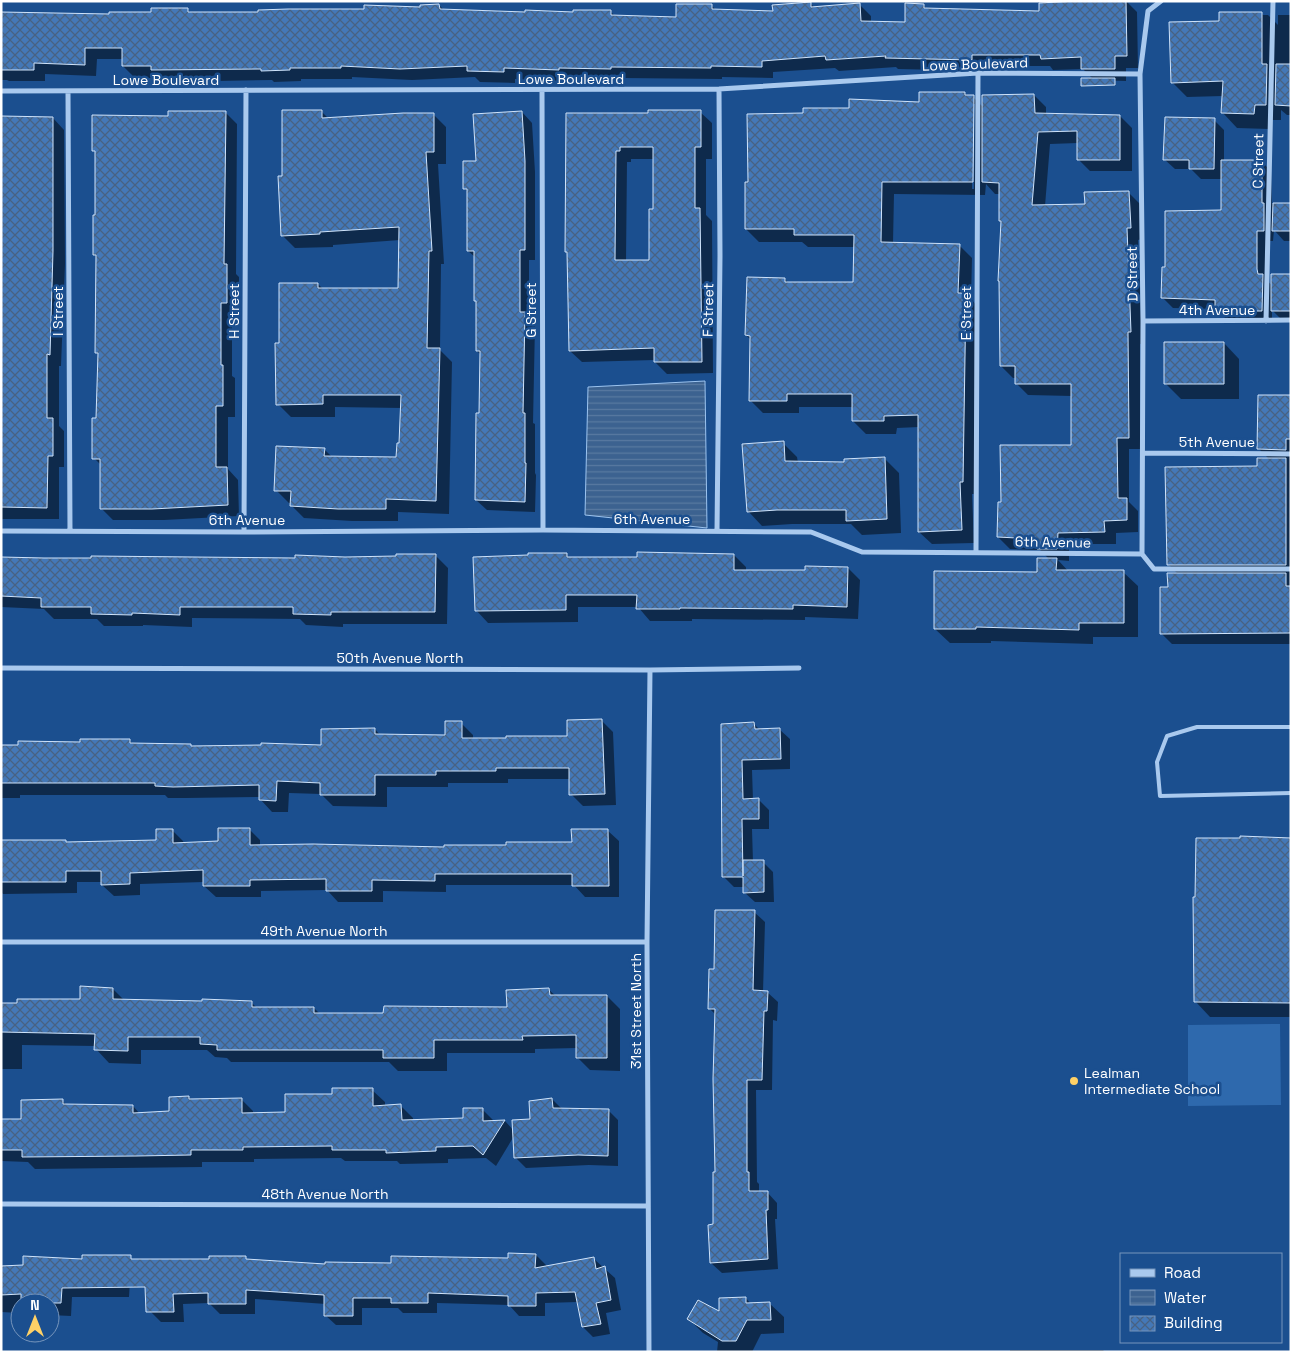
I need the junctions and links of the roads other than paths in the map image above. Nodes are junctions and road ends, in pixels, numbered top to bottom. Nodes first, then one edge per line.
1 (1161, 1) edge
2 (1273, 1) edge
3 (978, 73) junction
4 (1140, 74) junction
5 (719, 89) junction
6 (246, 90) junction
7 (542, 90) junction
8 (1, 91) edge
9 (68, 92) junction
10 (1291, 320) edge
11 (1143, 321) junction
12 (1266, 321) junction
13 (1143, 453) junction
14 (1291, 454) edge
15 (543, 530) junction
16 (1, 531) edge
17 (70, 531) junction
18 (717, 531) junction
19 (244, 532) junction
20 (976, 552) junction
21 (1142, 554) junction
22 (1291, 568) edge
23 (1, 668) edge
24 (799, 668) dead end
25 (650, 670) junction
26 (1291, 726) edge
27 (1291, 793) edge
28 (1, 942) edge
29 (647, 942) junction
30 (1, 1204) edge
31 (648, 1206) junction
32 (649, 1352) edge

1 - 4 street, D Street
2 - 12 street, C Street
3 - 4 street, Lowe Boulevard
3 - 5 street, Lowe Boulevard
3 - 20 street, E Street
4 - 11 street, D Street
5 - 7 street, Lowe Boulevard
5 - 18 street, F Street
6 - 7 street, Lowe Boulevard
6 - 9 street, Lowe Boulevard
6 - 19 street, H Street
7 - 15 street, G Street
8 - 9 street, Lowe Boulevard
9 - 17 street, I Street
10 - 12 street, 4th Avenue
11 - 12 street, 4th Avenue
11 - 13 street, D Street
13 - 14 street, 5th Avenue
13 - 21 street, D Street
15 - 18 street, 6th Avenue
15 - 19 street, 6th Avenue
16 - 17 street, 6th Avenue
17 - 19 street, 6th Avenue
18 - 20 street, 6th Avenue
20 - 21 street, 6th Avenue
21 - 22 street
23 - 25 street, 50th Avenue North
24 - 25 street, 50th Avenue North
25 - 29 street, 31st Street North
26 - 27 lane
28 - 29 street, 49th Avenue North
29 - 31 street, 31st Street North
30 - 31 street, 48th Avenue North
31 - 32 street, 31st Street North

